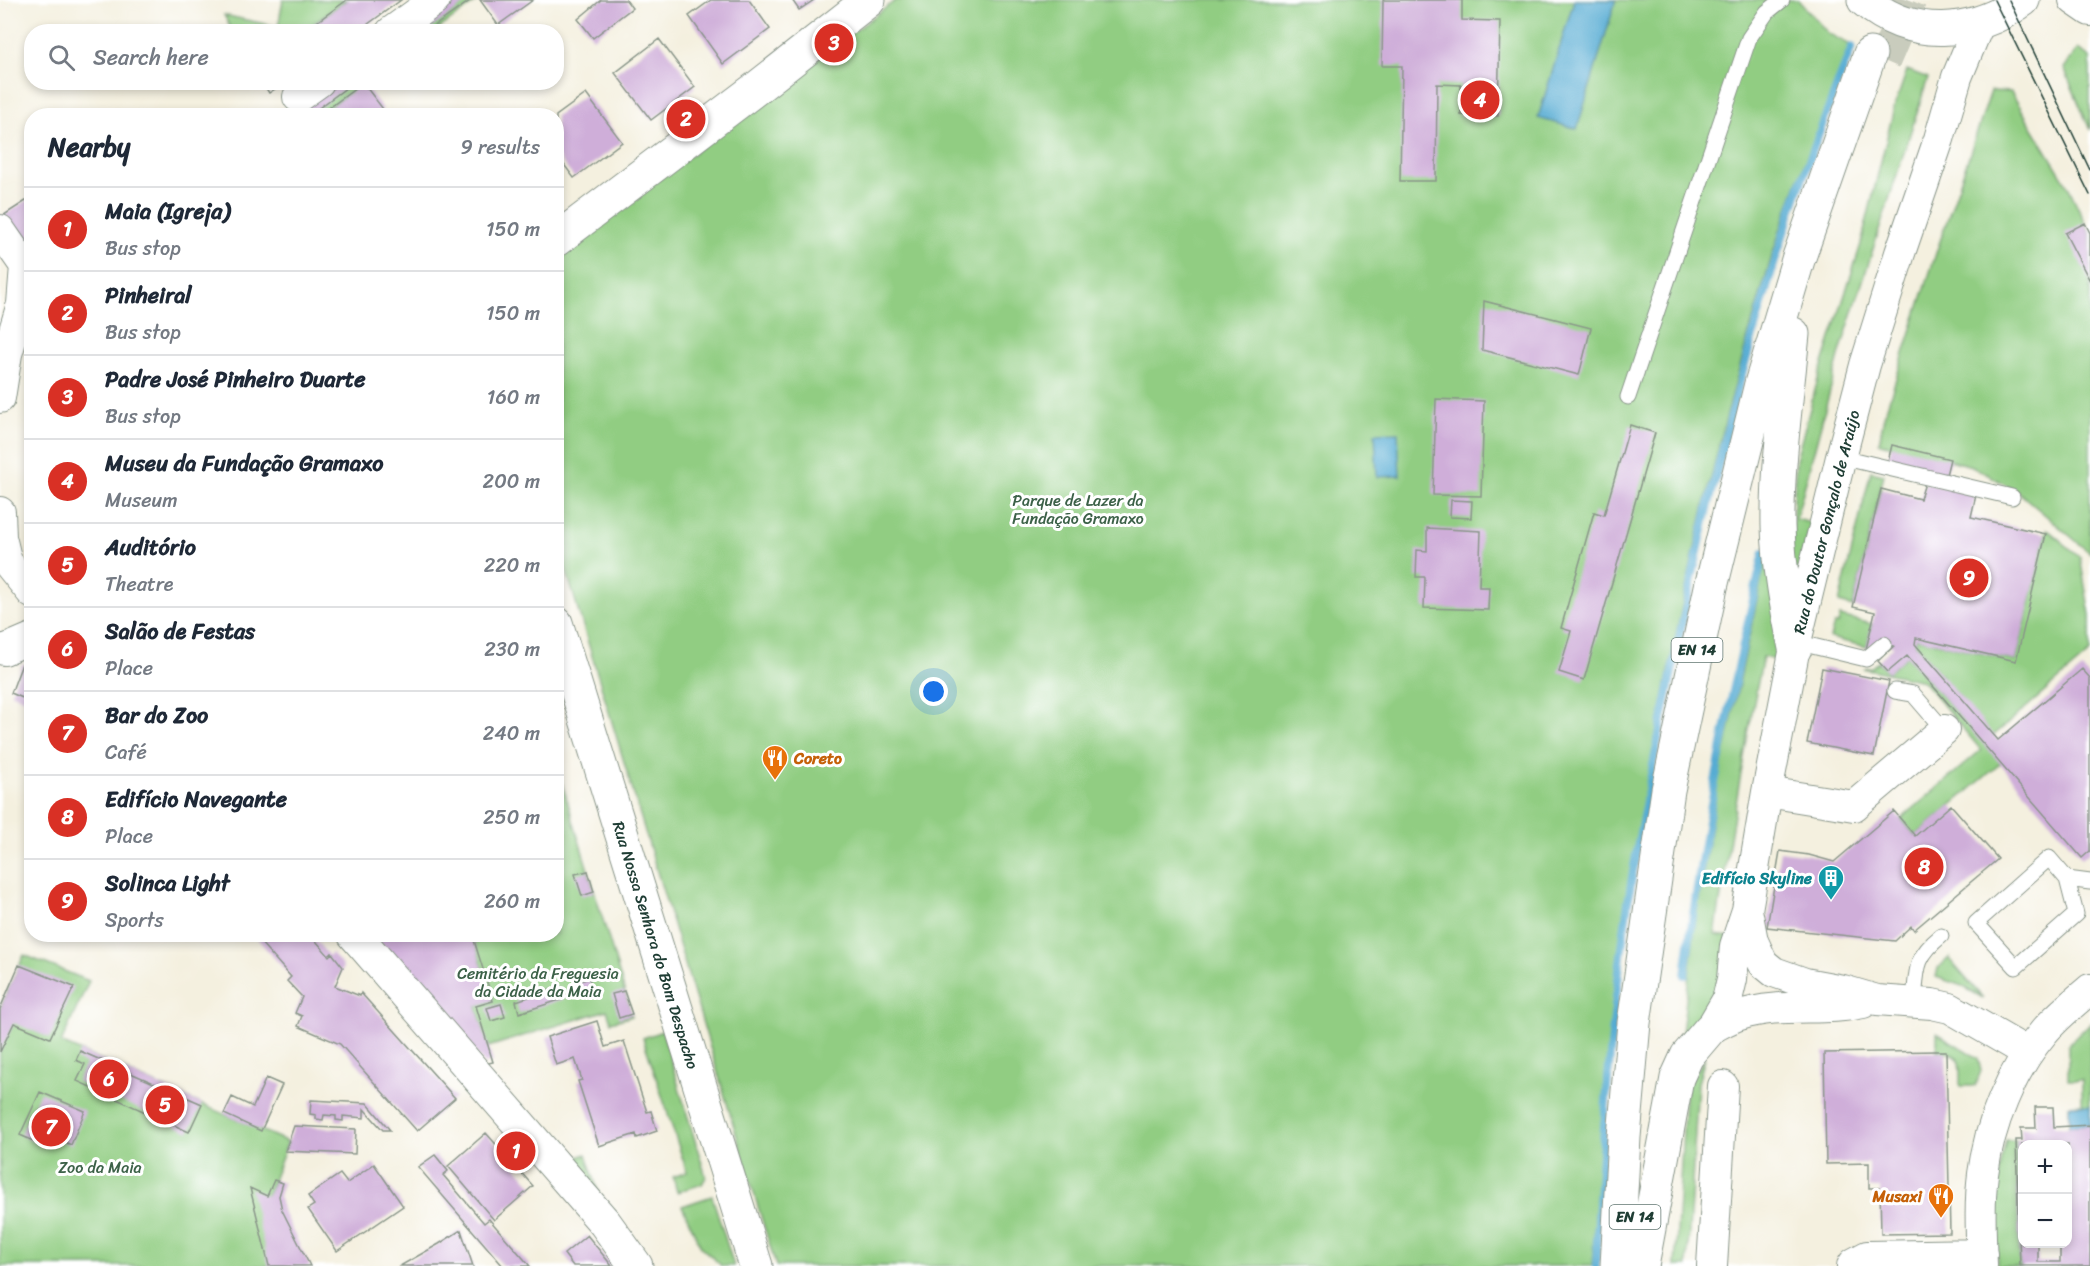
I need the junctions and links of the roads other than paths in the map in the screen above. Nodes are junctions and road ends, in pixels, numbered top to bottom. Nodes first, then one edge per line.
1 (435, 0) edge
2 (869, 0) edge
3 (1782, 0) edge
4 (1864, 0) edge
5 (2023, 0) edge
6 (2074, 0) edge
7 (2090, 11) edge
8 (402, 24) edge
9 (1979, 24) junction
10 (0, 230) edge
11 (564, 234) edge
12 (24, 266) edge
13 (24, 279) edge
14 (1793, 334) junction
15 (1628, 397) dead end
16 (0, 398) edge
17 (1841, 457) junction
18 (2012, 497) dead end
19 (0, 512) edge
20 (24, 583) edge
21 (24, 641) edge
22 (1884, 644) dead end
23 (1795, 645) junction
24 (0, 649) edge
25 (564, 649) edge
26 (1895, 691) dead end
27 (1944, 730) joint
28 (1767, 792) junction
29 (2067, 879) junction
30 (2090, 882) edge
31 (1747, 910) junction
32 (1941, 936) dead end
33 (361, 942) edge
34 (2090, 989) edge
35 (1877, 1000) junction
36 (1914, 1002) junction
37 (1710, 1029) junction
38 (2028, 1053) junction
39 (1723, 1086) dead end
40 (1982, 1260) edge
41 (636, 1266) edge
42 (756, 1266) edge
43 (1617, 1266) edge
44 (1633, 1266) edge
45 (1642, 1266) edge
46 (1712, 1266) edge
47 (1852, 1266) edge

1 - 8 street
2 - 11 main road
3 - 15 lane
4 - 9 main road
5 - 9 main road
6 - 7 street
9 - 17 street, Rua do Doutor Gonçalo de Araújo
10 - 12 street
13 - 16 street
14 - 23 main road
14 - 43 main road, EN 14
14 - 44 main road, EN 14
17 - 18 lane
17 - 23 street, Rua do Doutor Gonçalo de Araújo
19 - 20 street
21 - 24 street
22 - 23 lane
23 - 28 street, Rua do Doutor Gonçalo de Araújo
25 - 42 main road, Rua Nossa Senhora do Bom Despacho
26 - 27 lane
27 - 28 street
28 - 31 street, Rua do Doutor Gonçalo de Araújo
29 - 29 lane
29 - 30 lane
31 - 35 street
31 - 37 street, Rua do Doutor Gonçalo de Araújo
32 - 36 lane
33 - 41 main road
34 - 38 street
35 - 36 street
35 - 37 street
36 - 38 street
37 - 45 main road
38 - 40 street
39 - 46 street
40 - 47 street

